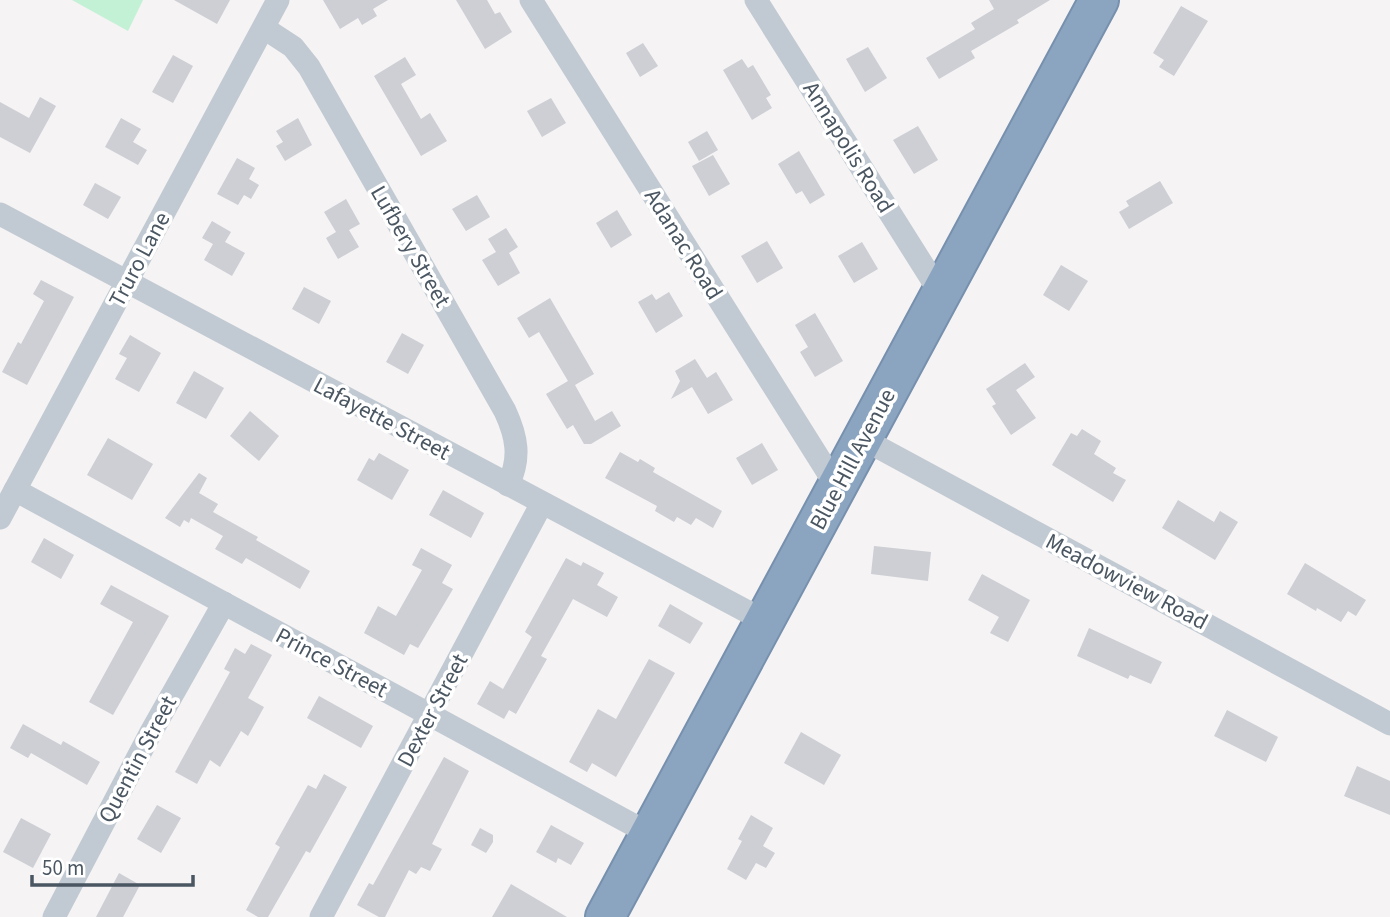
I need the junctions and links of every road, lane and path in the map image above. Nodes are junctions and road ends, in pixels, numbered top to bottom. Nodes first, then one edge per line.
1 (278, 0) edge
2 (531, 0) edge
3 (756, 0) edge
4 (1087, 7) edge
5 (264, 28) junction
6 (0, 214) edge
7 (127, 282) junction
8 (941, 294) junction
9 (863, 439) junction
10 (508, 485) junction
11 (837, 487) junction
12 (15, 490) junction
13 (542, 503) junction
14 (0, 518) edge
15 (224, 603) junction
16 (765, 621) junction
17 (430, 715) junction
18 (1390, 724) edge
19 (650, 834) junction
20 (54, 917) edge
21 (321, 917) edge
22 (605, 917) edge

1 - 5 street, Truro Lane
2 - 11 street, Adanac Road
3 - 8 street, Annapolis Road
4 - 8 highway, Blue Hill Avenue
5 - 7 street, Truro Lane
5 - 10 street, Lufbery Street
6 - 7 street, Lafayette Street
7 - 10 street, Lafayette Street
7 - 12 street, Truro Lane
8 - 9 highway, Blue Hill Avenue
9 - 11 highway, Blue Hill Avenue
9 - 18 street, Meadowview Road
10 - 13 street, Lafayette Street
11 - 16 highway, Blue Hill Avenue
12 - 14 street, Truro Lane
12 - 15 street, Prince Street
13 - 16 street, Lafayette Street
13 - 17 street, Dexter Street
15 - 17 street, Prince Street
15 - 20 street, Quentin Street
16 - 19 highway, Blue Hill Avenue
17 - 19 street, Prince Street
17 - 21 street, Dexter Street
19 - 22 highway, Blue Hill Avenue

